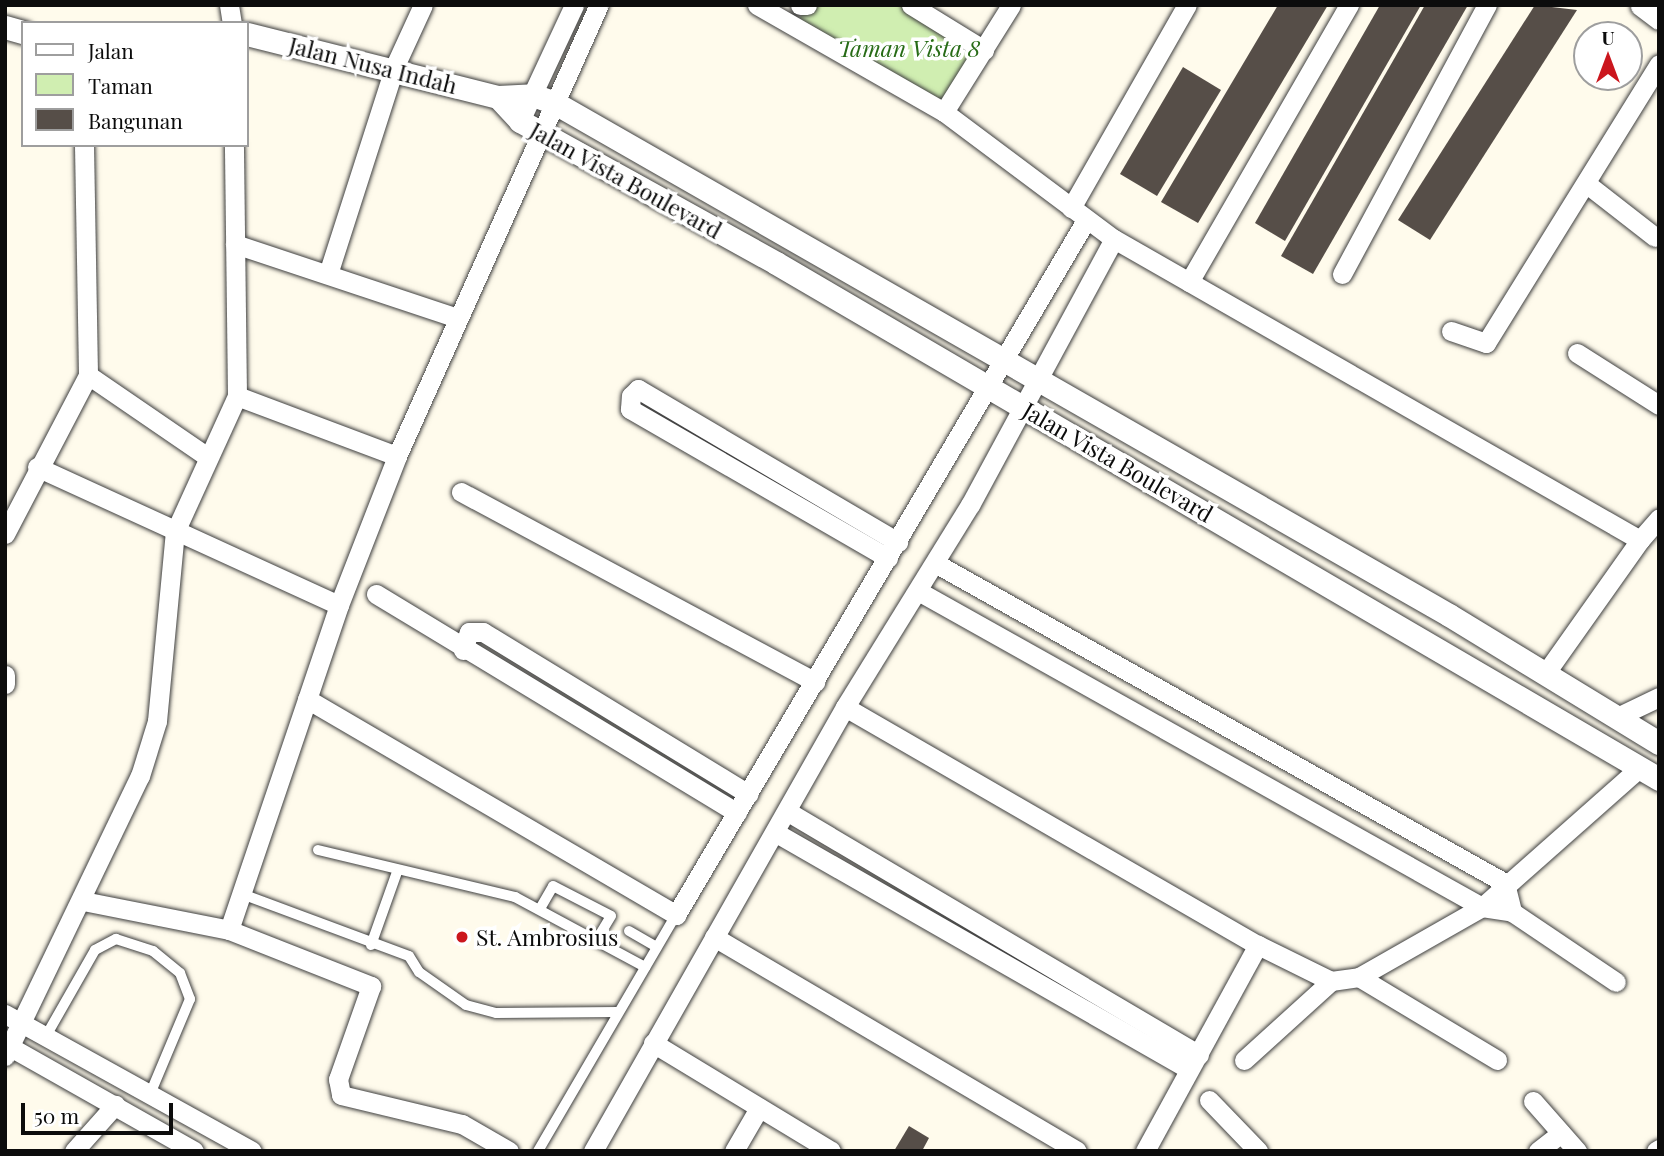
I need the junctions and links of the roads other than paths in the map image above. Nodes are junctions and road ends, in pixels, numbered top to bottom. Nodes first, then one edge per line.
1 (423, 5) edge
2 (574, 5) edge
3 (599, 5) edge
4 (757, 5) edge
5 (800, 5) edge
6 (807, 5) edge
7 (911, 5) edge
8 (1012, 5) edge
9 (1187, 5) edge
10 (1349, 5) edge
11 (1487, 5) edge
12 (1642, 5) edge
13 (1659, 18) edge
14 (248, 34) edge
15 (984, 50) junction
16 (1659, 64) edge
17 (394, 68) junction
18 (533, 95) junction
19 (498, 97) junction
20 (555, 103) junction
21 (944, 112) junction
22 (520, 121) junction
23 (541, 131) junction
24 (83, 147) edge
25 (234, 147) edge
26 (1587, 184) junction
27 (1079, 214) junction
28 (1655, 237) dead end
29 (1114, 239) junction
30 (235, 244) junction
31 (328, 274) junction
32 (1342, 274) dead end
33 (1189, 282) junction
34 (455, 317) junction
35 (1451, 331) dead end
36 (1577, 353) dead end
37 (1004, 363) junction
38 (88, 375) junction
39 (1037, 381) junction
40 (990, 388) junction
41 (237, 396) junction
42 (1659, 405) edge
43 (1024, 407) junction
44 (205, 455) junction
45 (397, 456) junction
46 (37, 467) junction
47 (461, 492) dead end
48 (1659, 518) edge
49 (175, 532) junction
50 (5, 534) edge
51 (1640, 540) junction
52 (893, 550) junction
53 (935, 562) junction
54 (918, 591) junction
55 (376, 594) dead end
56 (339, 605) junction
57 (463, 650) junction
58 (1121, 668) junction
59 (1545, 674) junction
60 (5, 675) edge
61 (814, 682) junction
62 (5, 684) edge
63 (1105, 696) junction
64 (1659, 697) edge
65 (307, 699) junction
66 (845, 707) junction
67 (1615, 718) junction
68 (1659, 743) edge
69 (1659, 753) edge
70 (1300, 769) junction
71 (1637, 770) junction
72 (1659, 779) edge
73 (748, 794) junction
74 (1283, 796) junction
75 (737, 813) junction
76 (790, 813) junction
77 (778, 834) junction
78 (318, 850) dead end
79 (397, 872) junction
80 (1505, 883) junction
81 (242, 894) junction
82 (83, 901) junction
83 (541, 907) junction
84 (1482, 907) junction
85 (1512, 912) junction
86 (676, 915) junction
87 (229, 930) junction
88 (629, 931) dead end
89 (714, 937) junction
90 (598, 938) junction
91 (371, 945) junction
92 (1258, 945) junction
93 (657, 947) junction
94 (645, 967) junction
95 (1359, 977) junction
96 (1331, 981) junction
97 (1616, 982) dead end
98 (618, 1012) junction
99 (12, 1018) edge
100 (46, 1037) junction
101 (653, 1042) junction
102 (6, 1049) edge
103 (1244, 1060) dead end
104 (1497, 1060) dead end
105 (1194, 1062) junction
106 (149, 1094) junction
107 (1209, 1100) dead end
108 (1533, 1101) dead end
109 (115, 1105) junction
110 (759, 1108) junction
111 (1561, 1133) junction
112 (74, 1151) edge
113 (194, 1151) edge
114 (252, 1151) edge
115 (509, 1151) edge
116 (538, 1151) edge
117 (593, 1151) edge
118 (734, 1151) edge
119 (831, 1151) edge
120 (1077, 1151) edge
121 (1145, 1151) edge
122 (1258, 1151) edge
123 (1538, 1151) edge
124 (1577, 1151) edge

1 - 17 street
2 - 18 street
3 - 20 street
4 - 21 street
5 - 6 street
7 - 15 street
8 - 15 street
9 - 27 street
10 - 33 street
11 - 32 street
12 - 13 street
14 - 17 street, Jalan Nusa Indah
15 - 21 street
16 - 26 street
17 - 19 street, Jalan Nusa Indah
17 - 31 street
18 - 19 street, Jalan Vista Boulevard
18 - 20 street, Jalan Vista Boulevard
18 - 22 street
19 - 22 street, Jalan Vista Boulevard
20 - 23 street
20 - 37 street, Jalan Vista Boulevard
21 - 27 street
22 - 23 street, Jalan Vista Boulevard
23 - 34 street
23 - 40 street, Jalan Vista Boulevard
24 - 38 street
25 - 30 street
26 - 28 street
26 - 35 street
27 - 29 street
27 - 37 street
29 - 33 street
29 - 39 street
30 - 31 street
30 - 41 street
31 - 34 street
33 - 51 street
34 - 45 street
36 - 42 street
37 - 39 street, Jalan Vista Boulevard
37 - 40 street
38 - 44 street
38 - 46 street
39 - 43 street
39 - 59 street, Jalan Vista Boulevard
40 - 43 street, Jalan Vista Boulevard
40 - 52 street
41 - 44 street
41 - 45 street
43 - 53 street
43 - 71 street, Jalan Vista Boulevard
44 - 49 street
45 - 56 street
46 - 49 street
46 - 50 street
47 - 61 street
48 - 51 street
49 - 56 street
49 - 82 street
51 - 59 street
52 - 52 street
52 - 61 street
53 - 54 street
53 - 58 street
54 - 63 street
54 - 66 street
55 - 57 street
56 - 65 street
57 - 73 street
57 - 75 street
58 - 63 street
58 - 70 street
59 - 67 street, Jalan Vista Boulevard
60 - 62 street
61 - 73 street
63 - 74 street
64 - 67 street
65 - 81 street
65 - 86 street
66 - 76 street
66 - 92 street
67 - 68 street, Jalan Vista Boulevard
69 - 71 street
70 - 74 street
70 - 80 street
71 - 72 street, Jalan Vista Boulevard
71 - 80 street
73 - 75 street
74 - 84 street
75 - 86 street
76 - 77 street
76 - 105 street
77 - 89 street
77 - 105 street
78 - 79 lane
79 - 83 lane
79 - 91 lane
80 - 84 street
80 - 85 street
81 - 87 street
81 - 91 lane
82 - 87 street
82 - 99 street
83 - 90 lane
83 - 90 lane
84 - 85 street
84 - 95 street
85 - 97 street
86 - 93 lane
87 - 115 street
88 - 93 lane
89 - 101 street
89 - 120 street
90 - 94 lane
91 - 98 lane
92 - 96 street
92 - 105 street
93 - 94 lane
94 - 98 lane
95 - 96 street
95 - 104 street
96 - 103 street
98 - 116 lane
99 - 100 street
99 - 102 street
100 - 106 street
100 - 106 lane
101 - 110 street
101 - 117 street
102 - 109 street
105 - 121 street
106 - 114 street
107 - 122 street
108 - 111 street
109 - 112 street
109 - 113 street
110 - 118 street
110 - 119 street
111 - 123 street
111 - 124 street

